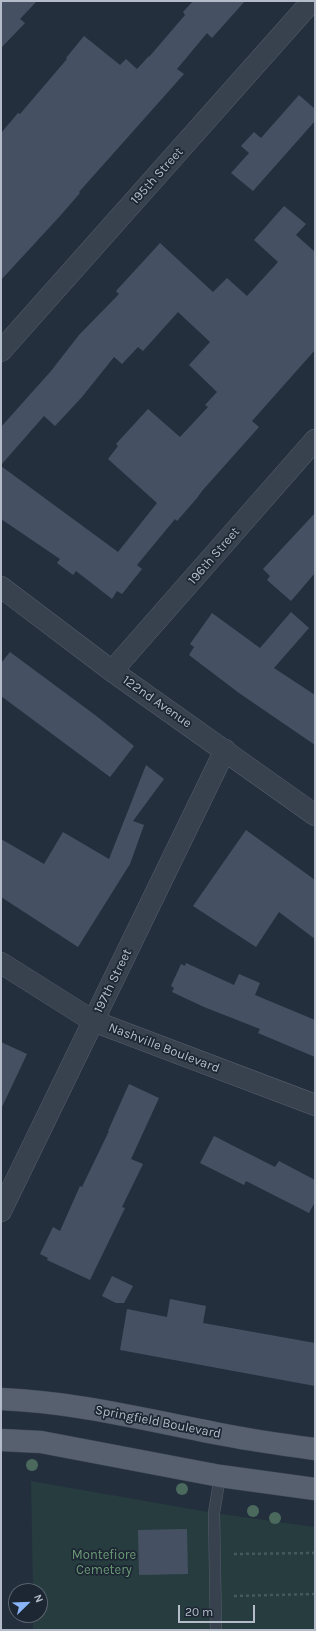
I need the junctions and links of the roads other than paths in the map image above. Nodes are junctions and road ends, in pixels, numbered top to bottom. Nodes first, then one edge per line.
1 (312, 1) edge
2 (1, 351) edge
3 (315, 440) edge
4 (1, 587) edge
5 (112, 671) junction
6 (225, 750) junction
7 (315, 815) edge
8 (1, 963) edge
9 (93, 1021) junction
10 (315, 1105) edge
11 (1, 1211) edge
12 (1, 1399) edge
13 (1, 1440) edge
14 (315, 1449) edge
15 (220, 1476) junction
16 (315, 1490) edge
17 (216, 1630) edge

1 - 2 street, 195th Street
3 - 5 street, 196th Street
4 - 5 street, 122nd Avenue
5 - 6 street, 122nd Avenue
6 - 7 street, 122nd Avenue
6 - 9 street, 197th Street
8 - 9 street, Nashville Boulevard
9 - 10 street, Nashville Boulevard
9 - 11 street, 197th Street
12 - 14 main road, Springfield Boulevard
13 - 15 main road
15 - 16 main road
15 - 17 lane

